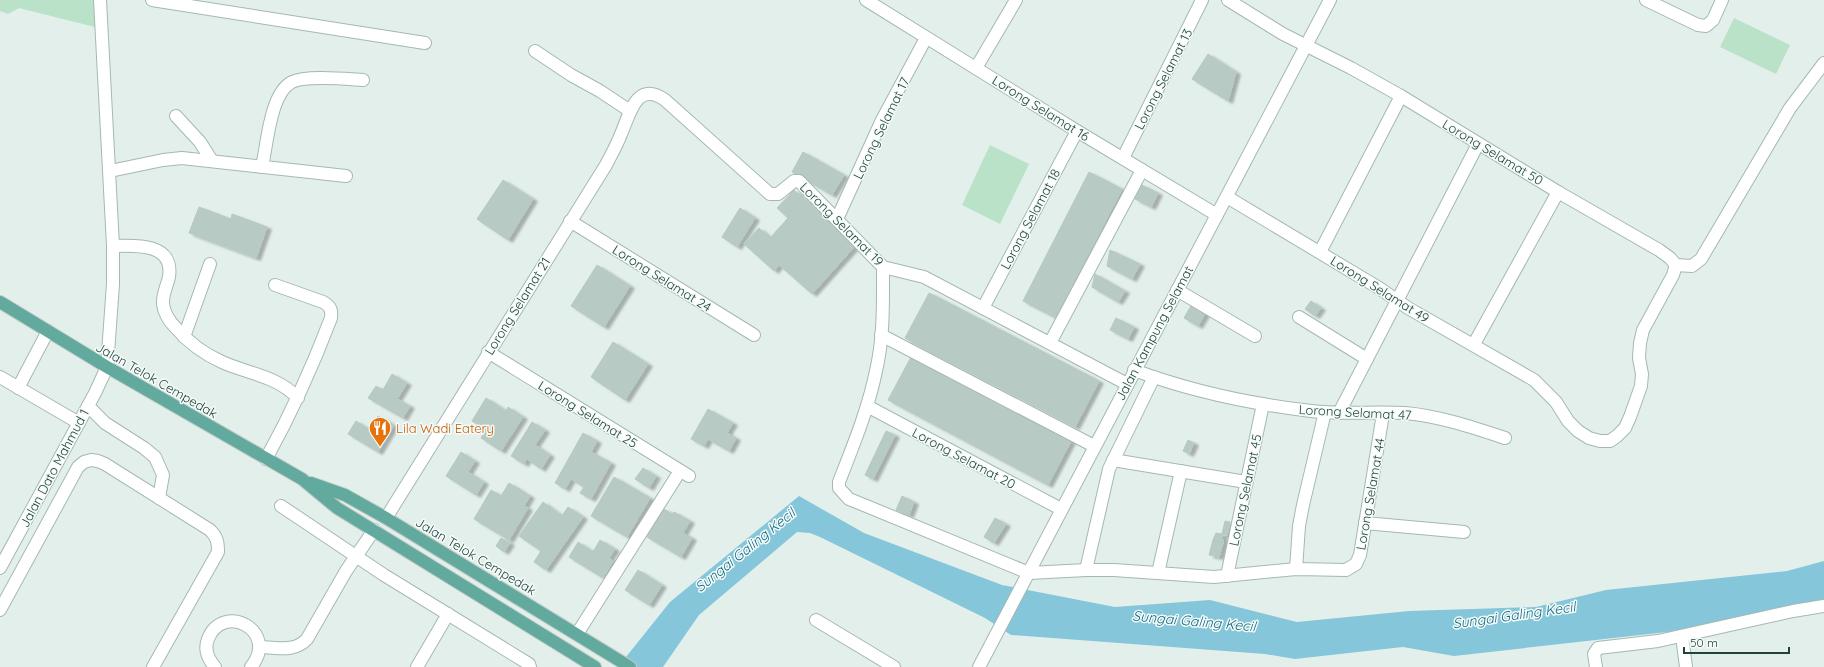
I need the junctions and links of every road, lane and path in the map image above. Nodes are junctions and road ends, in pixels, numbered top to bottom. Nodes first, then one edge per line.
1 (100, 0) edge
2 (152, 0) edge
3 (866, 0) edge
4 (1016, 0) edge
5 (1202, 0) edge
6 (1228, 0) edge
7 (1330, 0) edge
8 (1646, 0) edge
9 (1722, 0) edge
10 (926, 38) junction
11 (426, 43) dead end
12 (1306, 45) junction
13 (535, 51) dead end
14 (1824, 63) edge
15 (976, 68) junction
16 (363, 80) dead end
17 (645, 94) joint
18 (1401, 96) junction
19 (630, 111) junction
20 (176, 116) dead end
21 (1077, 131) junction
22 (1478, 144) junction
23 (1123, 158) junction
24 (212, 161) junction
25 (262, 167) junction
26 (1142, 170) junction
27 (110, 171) junction
28 (346, 176) dead end
29 (1558, 192) junction
30 (1227, 197) junction
31 (1217, 215) junction
32 (838, 219) junction
33 (570, 221) junction
34 (113, 246) junction
35 (1320, 252) junction
36 (210, 264) dead end
37 (1676, 265) junction
38 (883, 267) junction
39 (275, 285) dead end
40 (1177, 290) junction
41 (1398, 300) junction
42 (0, 302) edge
43 (983, 308) junction
44 (1299, 317) dead end
45 (48, 331) junction
46 (754, 335) dead end
47 (881, 335) junction
48 (1255, 336) dead end
49 (184, 337) junction
50 (1050, 343) junction
51 (1474, 344) junction
52 (488, 352) junction
53 (1367, 359) junction
54 (107, 366) junction
55 (1134, 370) junction
56 (0, 377) edge
57 (1154, 377) junction
58 (1127, 384) junction
59 (18, 388) junction
60 (298, 398) junction
61 (1263, 404) junction
62 (88, 406) junction
63 (867, 406) junction
64 (1325, 412) junction
65 (1339, 413) junction
66 (1383, 414) junction
67 (79, 423) junction
68 (1504, 438) dead end
69 (1094, 446) junction
70 (266, 458) junction
71 (1113, 460) junction
72 (1181, 471) junction
73 (302, 479) junction
74 (1246, 482) junction
75 (159, 498) junction
76 (281, 506) dead end
77 (1061, 509) junction
78 (386, 518) junction
79 (1365, 522) junction
80 (374, 530) junction
81 (1464, 532) dead end
82 (356, 557) junction
83 (0, 568) edge
84 (1296, 569) junction
85 (1086, 570) junction
86 (1028, 573) junction
87 (1158, 573) junction
88 (1227, 576) junction
89 (1824, 606) edge
90 (0, 610) edge
91 (448, 614) junction
92 (816, 620) dead end
93 (577, 634) junction
94 (1682, 636) junction
95 (260, 647) junction
96 (152, 667) edge
97 (215, 667) edge
98 (252, 667) edge
99 (417, 667) edge
100 (530, 667) edge
101 (595, 667) edge
102 (630, 667) edge
103 (894, 667) edge
104 (979, 667) edge
105 (1596, 667) edge
106 (1686, 667) edge

1 - 27 street
2 - 11 street
3 - 10 street, Lorong Selamat 16
4 - 15 street
5 - 23 street, Lorong Selamat 13
6 - 12 street, Lorong Selamat 50
7 - 12 street, Jalan Kampung Selamat
8 - 9 street
10 - 15 street, Lorong Selamat 16
10 - 32 street, Lorong Selamat 17
12 - 18 street, Lorong Selamat 50
12 - 30 street, Jalan Kampung Selamat
13 - 19 street
14 - 37 street
15 - 21 street, Lorong Selamat 16
16 - 25 street
17 - 19 street, Lorong Selamat 21
17 - 32 street, Lorong Selamat 19
18 - 22 street, Lorong Selamat 50
18 - 35 street
19 - 33 street, Lorong Selamat 21
20 - 24 street
21 - 23 street, Lorong Selamat 16
21 - 43 street, Lorong Selamat 18
22 - 29 street, Lorong Selamat 50
22 - 41 street
23 - 26 street, Lorong Selamat 16
24 - 25 street
24 - 27 street
25 - 28 street
26 - 31 street, Lorong Selamat 16
26 - 50 street
27 - 34 street
29 - 37 street, Lorong Selamat 50
29 - 51 street
30 - 31 street, Jalan Kampung Selamat
30 - 35 street, Lorong Selamat 49
31 - 40 street, Jalan Kampung Selamat
32 - 38 street, Lorong Selamat 19
33 - 46 street, Lorong Selamat 24
33 - 52 street, Lorong Selamat 21
34 - 49 street
34 - 54 street
35 - 41 street, Lorong Selamat 49
36 - 49 street
37 - 51 street, Lorong Selamat 49
38 - 43 street, Lorong Selamat 19
38 - 47 street
39 - 60 street
40 - 48 street
40 - 55 street, Jalan Kampung Selamat
41 - 51 street, Lorong Selamat 49
41 - 53 street
42 - 45 main road, Jalan Telok Cempedak
43 - 50 street, Lorong Selamat 19
44 - 53 street
45 - 54 main road, Jalan Telok Cempedak
45 - 59 street
47 - 63 street
47 - 69 street
49 - 60 street
50 - 58 street, Lorong Selamat 19
52 - 78 street, Lorong Selamat 21
52 - 93 street, Lorong Selamat 25
53 - 65 street
54 - 62 street, Jalan Dato Mahmud 1
54 - 70 main road, Jalan Telok Cempedak
55 - 57 street, Lorong Selamat 47
55 - 58 street, Jalan Kampung Selamat
56 - 59 street
57 - 61 street, Lorong Selamat 47
57 - 71 street
58 - 69 street, Jalan Kampung Selamat
59 - 67 street
60 - 70 street
61 - 64 street, Lorong Selamat 47
61 - 74 street, Lorong Selamat 45
62 - 67 street, Jalan Dato Mahmud 1
62 - 75 street
63 - 77 street, Lorong Selamat 20
63 - 86 street
64 - 65 street, Lorong Selamat 47
64 - 84 street
65 - 66 street, Lorong Selamat 47
66 - 68 street, Lorong Selamat 47
66 - 79 street, Lorong Selamat 44
67 - 83 street, Jalan Dato Mahmud 1
69 - 77 street, Jalan Kampung Selamat
70 - 73 main road, Jalan Telok Cempedak
71 - 72 street
71 - 85 street
72 - 74 street
72 - 87 street
73 - 78 main road, Jalan Telok Cempedak
73 - 80 main road, Jalan Telok Cempedak
74 - 88 street, Lorong Selamat 45
75 - 90 street
75 - 96 street
76 - 82 street
77 - 86 street, Jalan Kampung Selamat
78 - 93 main road, Jalan Telok Cempedak
79 - 81 street
79 - 84 street, Lorong Selamat 44
80 - 82 street
80 - 101 main road, Jalan Telok Cempedak
82 - 91 street
82 - 95 street
84 - 88 street, Lorong Selamat 44
85 - 86 street, Lorong Selamat 44
85 - 87 street, Lorong Selamat 44
86 - 104 street, Jalan Kampung Selamat
87 - 88 street, Lorong Selamat 44
89 - 94 street
91 - 99 street
91 - 100 street
92 - 103 street
93 - 102 main road, Jalan Telok Cempedak
94 - 105 street
94 - 106 street
95 - 97 street
95 - 98 street

